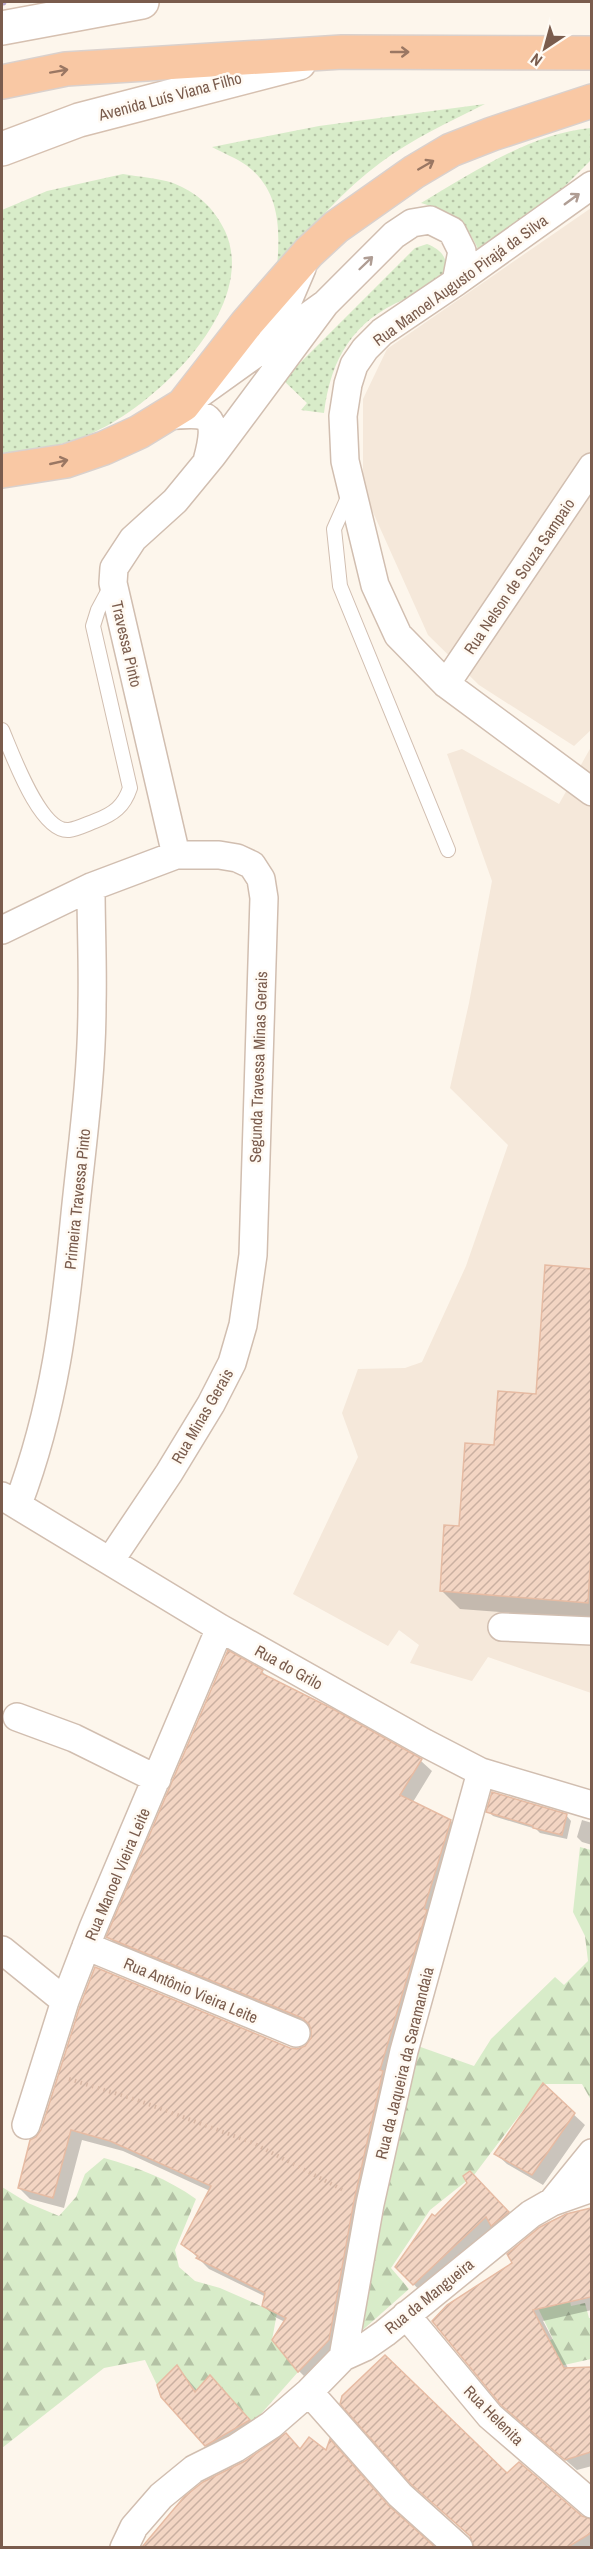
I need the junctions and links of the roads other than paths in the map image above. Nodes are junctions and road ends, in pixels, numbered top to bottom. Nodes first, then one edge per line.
1 (142, 2) edge
2 (2, 28) edge
3 (342, 52) junction
4 (591, 53) edge
5 (2, 82) edge
6 (591, 101) edge
7 (2, 149) edge
8 (591, 185) edge
9 (309, 252) junction
10 (456, 282) junction
11 (325, 304) junction
12 (269, 345) junction
13 (174, 411) junction
14 (209, 460) junction
15 (591, 467) edge
16 (2, 471) edge
17 (352, 488) junction
18 (113, 583) junction
19 (446, 684) junction
20 (2, 730) edge
21 (591, 792) edge
22 (448, 850) dead end
23 (176, 855) junction
24 (91, 887) junction
25 (2, 930) edge
26 (253, 1256) joint
27 (10, 1500) edge
28 (110, 1561) junction
29 (502, 1627) dead end
30 (220, 1628) junction
31 (591, 1631) edge
32 (17, 1717) dead end
33 (481, 1772) junction
34 (157, 1779) junction
35 (591, 1804) edge
36 (86, 1946) junction
37 (2, 1950) edge
38 (65, 2001) junction
39 (296, 2033) dead end
40 (26, 2124) dead end
41 (591, 2153) edge
42 (591, 2188) edge
43 (552, 2202) junction
44 (406, 2315) junction
45 (343, 2357) junction
46 (309, 2392) junction
47 (591, 2504) edge
48 (124, 2547) edge
49 (459, 2547) edge

1 - 2 main road
3 -> 4 highway
5 -> 3 highway
3 - 7 main road, Avenida Luís Viana Filho
9 -> 6 highway
10 -> 8 street, Rua Manoel Augusto Pirajá da Silva
9 - 12 street, Travessa Pinto
9 - 13 highway
11 -> 10 street
10 - 17 street, Rua Manoel Augusto Pirajá da Silva
11 - 12 street
11 - 14 street, Travessa Pinto
12 - 13 street
12 - 14 street, Travessa Pinto
13 - 14 street, Travessa Pinto
16 -> 13 highway
14 - 18 street, Travessa Pinto
15 - 19 street, Rua Nelson de Souza Sampaio
17 - 19 street, Rua Manoel Augusto Pirajá da Silva
17 - 22 lane
18 - 20 lane
18 - 23 street, Travessa Pinto
19 - 21 street, Rua Manoel Augusto Pirajá da Silva
23 - 24 street
23 - 26 street, Segunda Travessa Minas Gerais
24 - 25 street
24 - 27 street, Primeira Travessa Pinto
26 - 28 street, Rua Minas Gerais
27 - 28 street, Rua do Grilo
28 - 30 street, Rua do Grilo
29 - 31 street
30 - 33 street, Rua do Grilo
30 - 34 street, Rua Manoel Vieira Leite
32 - 34 street
33 - 35 street, Rua do Grilo
33 - 45 street, Rua da Jaqueira da Saramandaia
34 - 36 street, Rua Manoel Vieira Leite
36 - 38 street, Rua Manoel Vieira Leite
36 - 39 street, Rua Antônio Vieira Leite
37 - 38 street
38 - 40 street, Rua Manoel Vieira Leite
41 - 43 street, Rua da Mangueira
42 - 43 street, Rua da Mangueira
43 - 44 street, Rua da Mangueira
44 - 45 street, Rua da Mangueira
44 - 47 street, Rua Helenita
45 - 46 street, Rua da Mangueira
46 - 48 street
46 - 49 street

